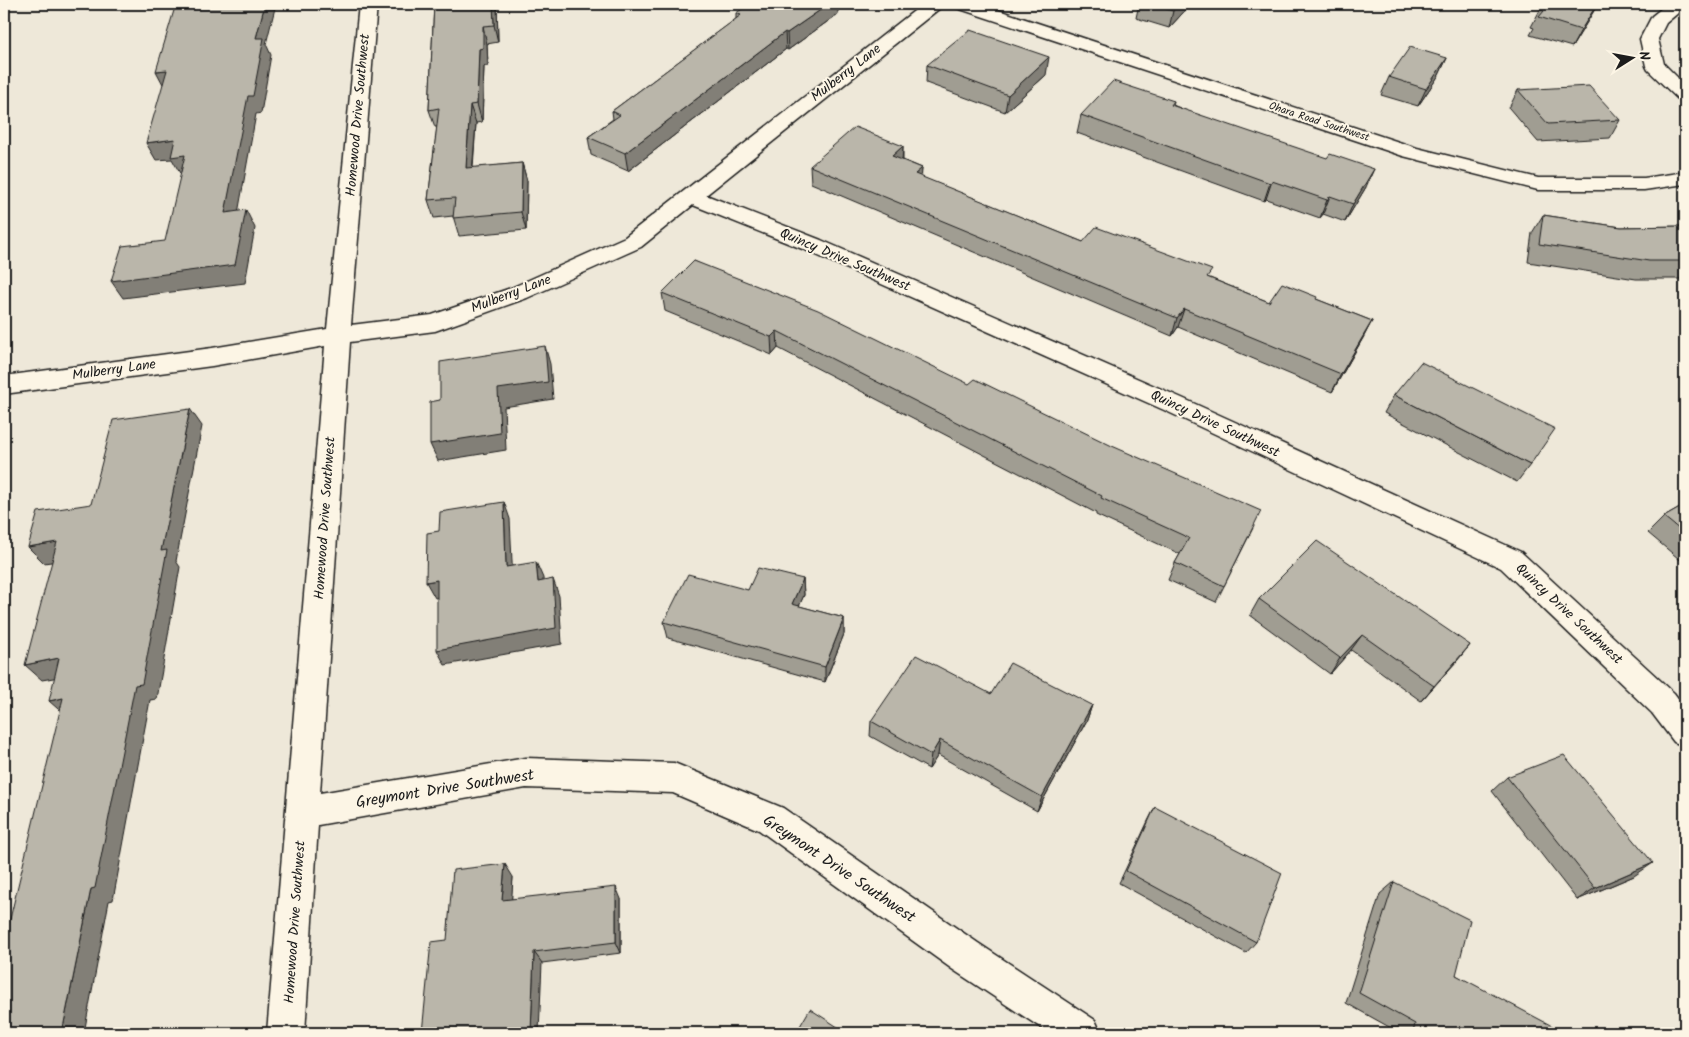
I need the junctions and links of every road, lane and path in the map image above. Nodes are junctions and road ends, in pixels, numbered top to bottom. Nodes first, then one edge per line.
1 (368, 4) edge
2 (934, 4) edge
3 (963, 4) edge
4 (1678, 4) edge
5 (1685, 95) edge
6 (1685, 178) edge
7 (691, 197) junction
8 (338, 336) junction
9 (4, 385) edge
10 (1685, 732) edge
11 (303, 812) junction
12 (286, 1033) edge
13 (1082, 1033) edge

1 - 8 street, Homewood Drive Southwest
2 - 7 street, Mulberry Lane
3 - 6 street, Ohara Road Southwest
4 - 5 street
7 - 8 street, Mulberry Lane
7 - 10 street, Quincy Drive Southwest
8 - 9 street, Mulberry Lane
8 - 11 street, Homewood Drive Southwest
11 - 12 street, Homewood Drive Southwest
11 - 13 street, Greymont Drive Southwest

